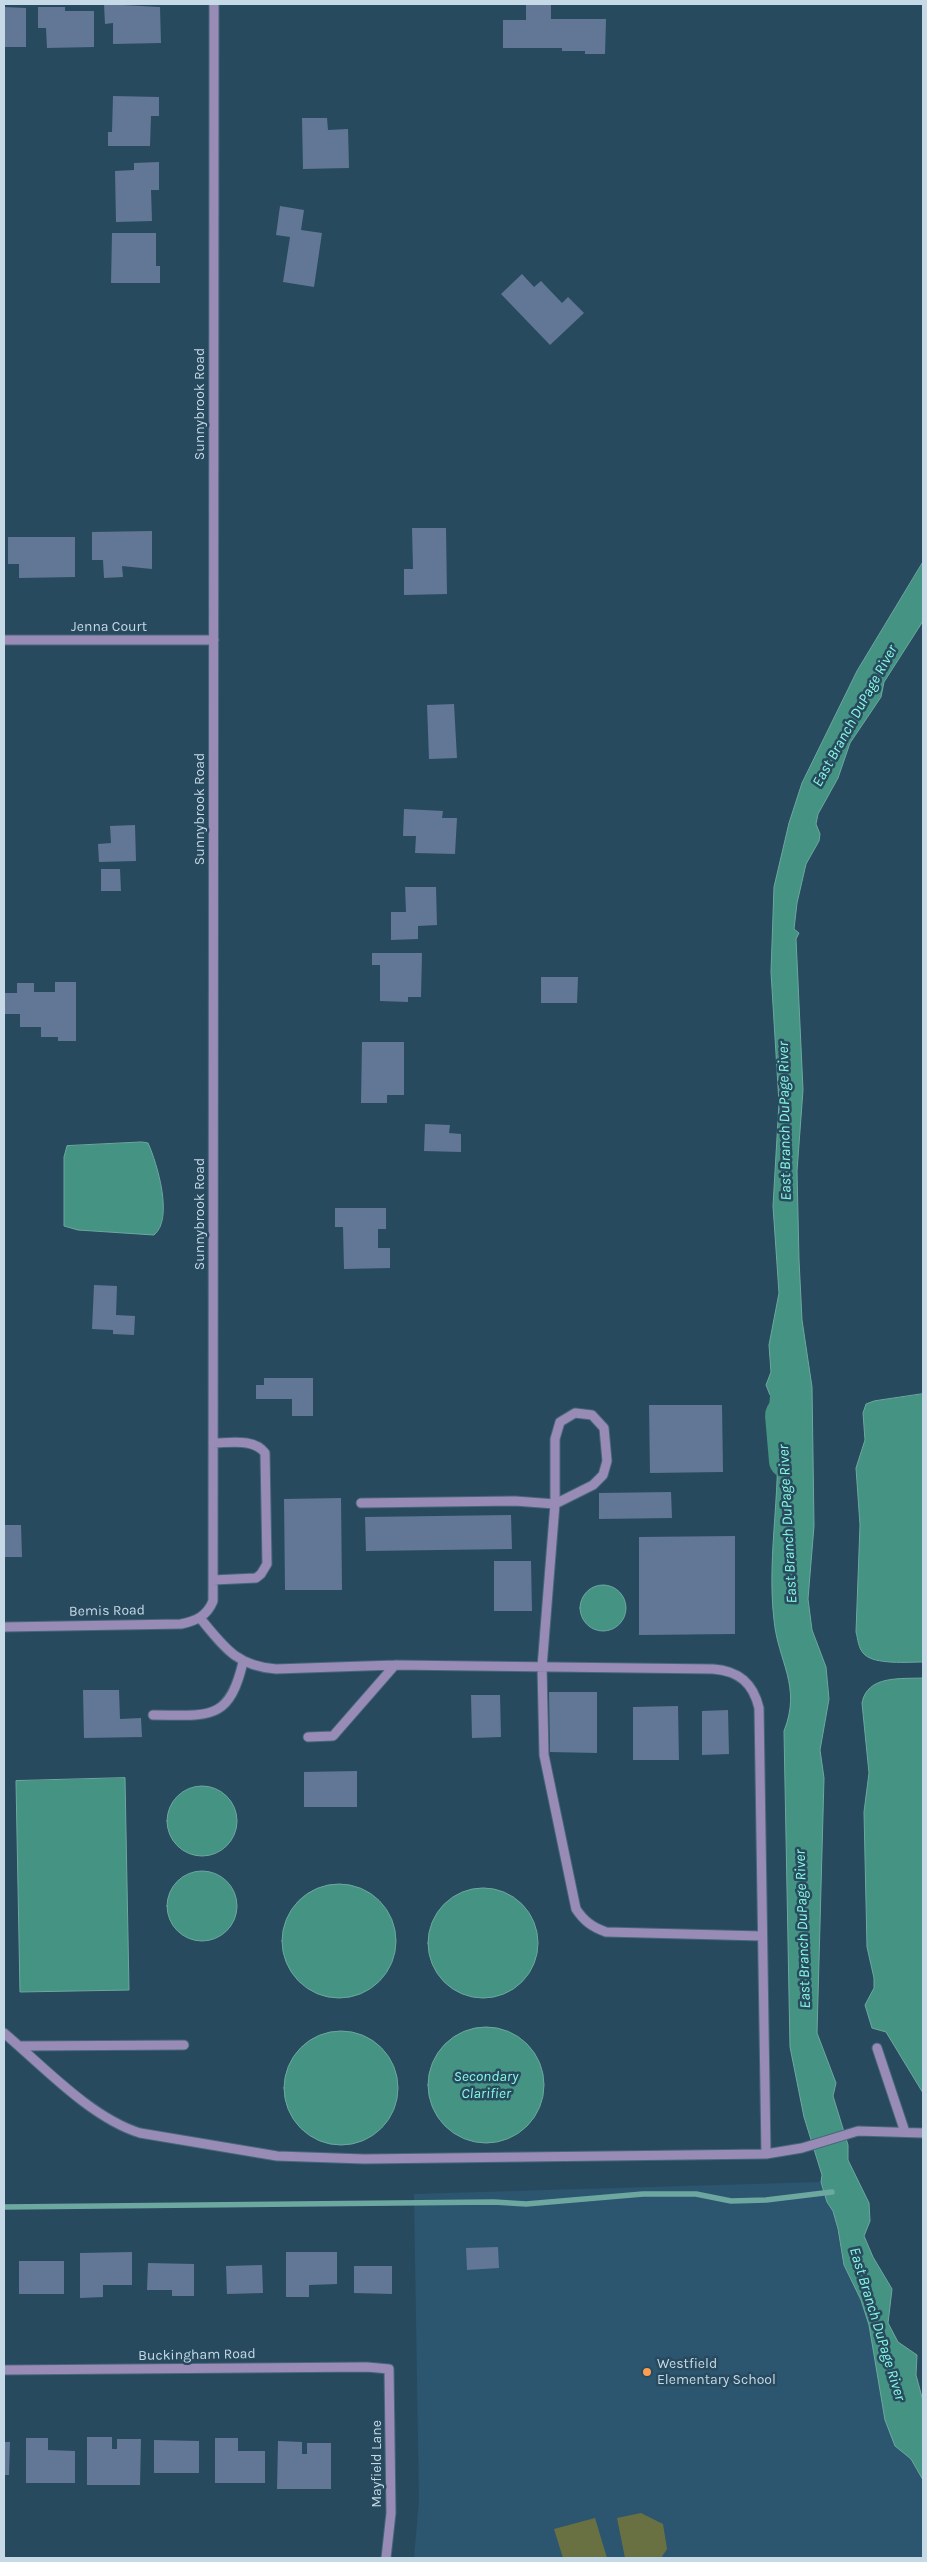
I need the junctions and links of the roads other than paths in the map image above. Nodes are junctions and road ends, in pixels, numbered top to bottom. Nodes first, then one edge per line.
1 (214, 4) edge
2 (4, 640) edge
3 (214, 640) junction
4 (214, 1443) junction
5 (362, 1503) dead end
6 (555, 1504) junction
7 (214, 1580) junction
8 (203, 1615) junction
9 (4, 1626) edge
10 (243, 1662) junction
11 (395, 1665) junction
12 (542, 1667) junction
13 (153, 1716) dead end
14 (308, 1737) dead end
15 (762, 1936) junction
16 (4, 2033) edge
17 (184, 2045) dead end
18 (19, 2046) junction
19 (877, 2048) dead end
20 (905, 2132) junction
21 (923, 2132) edge
22 (766, 2154) junction
23 (389, 2369) joint
24 (4, 2370) edge
25 (386, 2558) edge

1 - 3 street, Sunnybrook Road
2 - 3 street, Jenna Court
3 - 4 street, Sunnybrook Road
4 - 7 street, Sunnybrook Road
4 - 7 street
5 - 6 street
6 - 6 street
6 - 12 street
7 - 8 street, Sunnybrook Road
8 - 9 street, Bemis Road
8 - 10 street
10 - 11 street
10 - 13 street
11 - 12 street
11 - 14 street
12 - 15 street
12 - 15 street
15 - 22 street
16 - 18 street
17 - 18 street
18 - 22 street
19 - 20 street
20 - 21 street
20 - 22 street
23 - 24 street, Buckingham Road
23 - 25 street, Mayfield Lane

